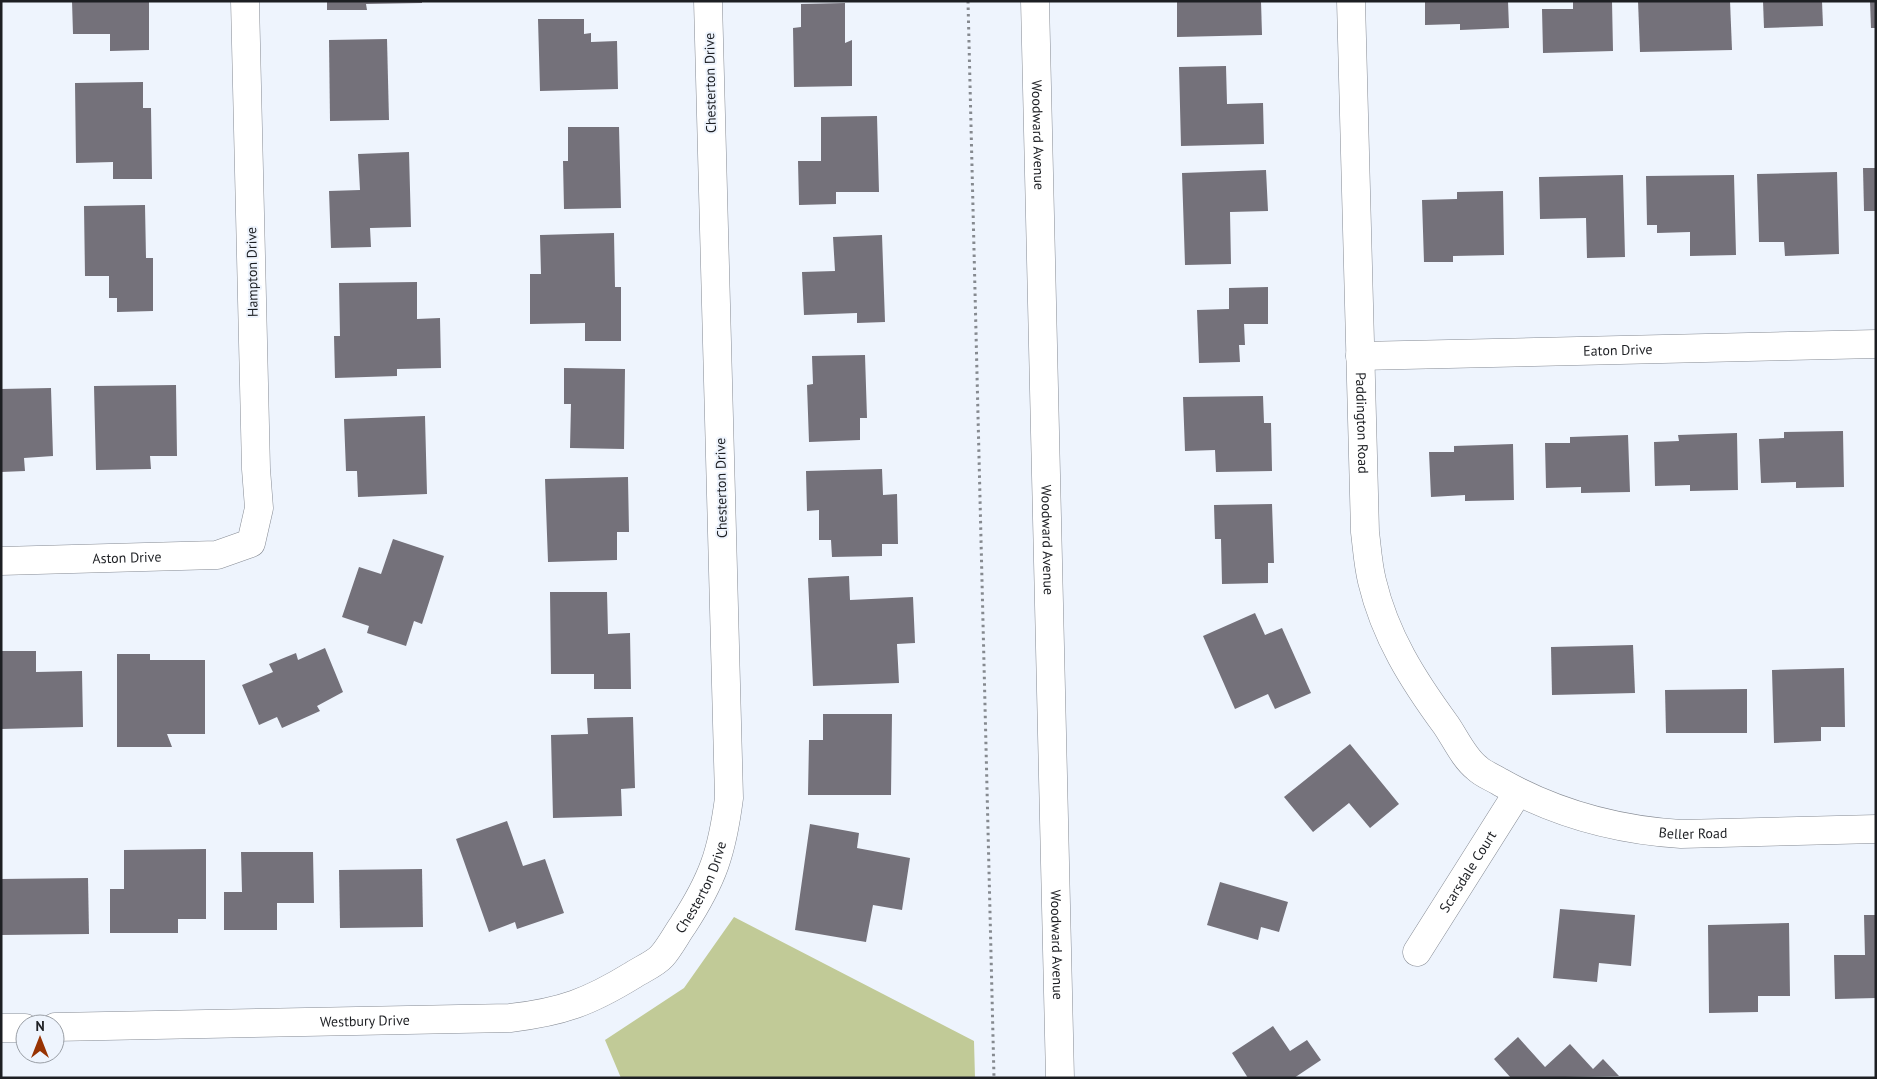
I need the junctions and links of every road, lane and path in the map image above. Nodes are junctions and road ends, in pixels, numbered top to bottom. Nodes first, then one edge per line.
1 (245, 1) edge
2 (708, 1) edge
3 (968, 1) edge
4 (1035, 1) edge
5 (1351, 1) edge
6 (1876, 344) edge
7 (1360, 356) junction
8 (251, 542) joint
9 (1, 561) edge
10 (1518, 792) junction
11 (1876, 829) edge
12 (1417, 952) dead end
13 (661, 958) joint
14 (65, 1027) edge
15 (1, 1028) edge
16 (15, 1028) edge
17 (994, 1078) edge
18 (1060, 1078) edge

1 - 8 street, Hampton Drive
2 - 13 street, Chesterton Drive
3 - 17 path
4 - 18 street, Woodward Avenue
5 - 7 street, Paddington Road
6 - 7 street, Eaton Drive
7 - 10 street, Paddington Road
8 - 9 street, Aston Drive
10 - 11 street, Beller Road
10 - 12 street, Scarsdale Court
13 - 14 street, Westbury Drive
15 - 16 street

